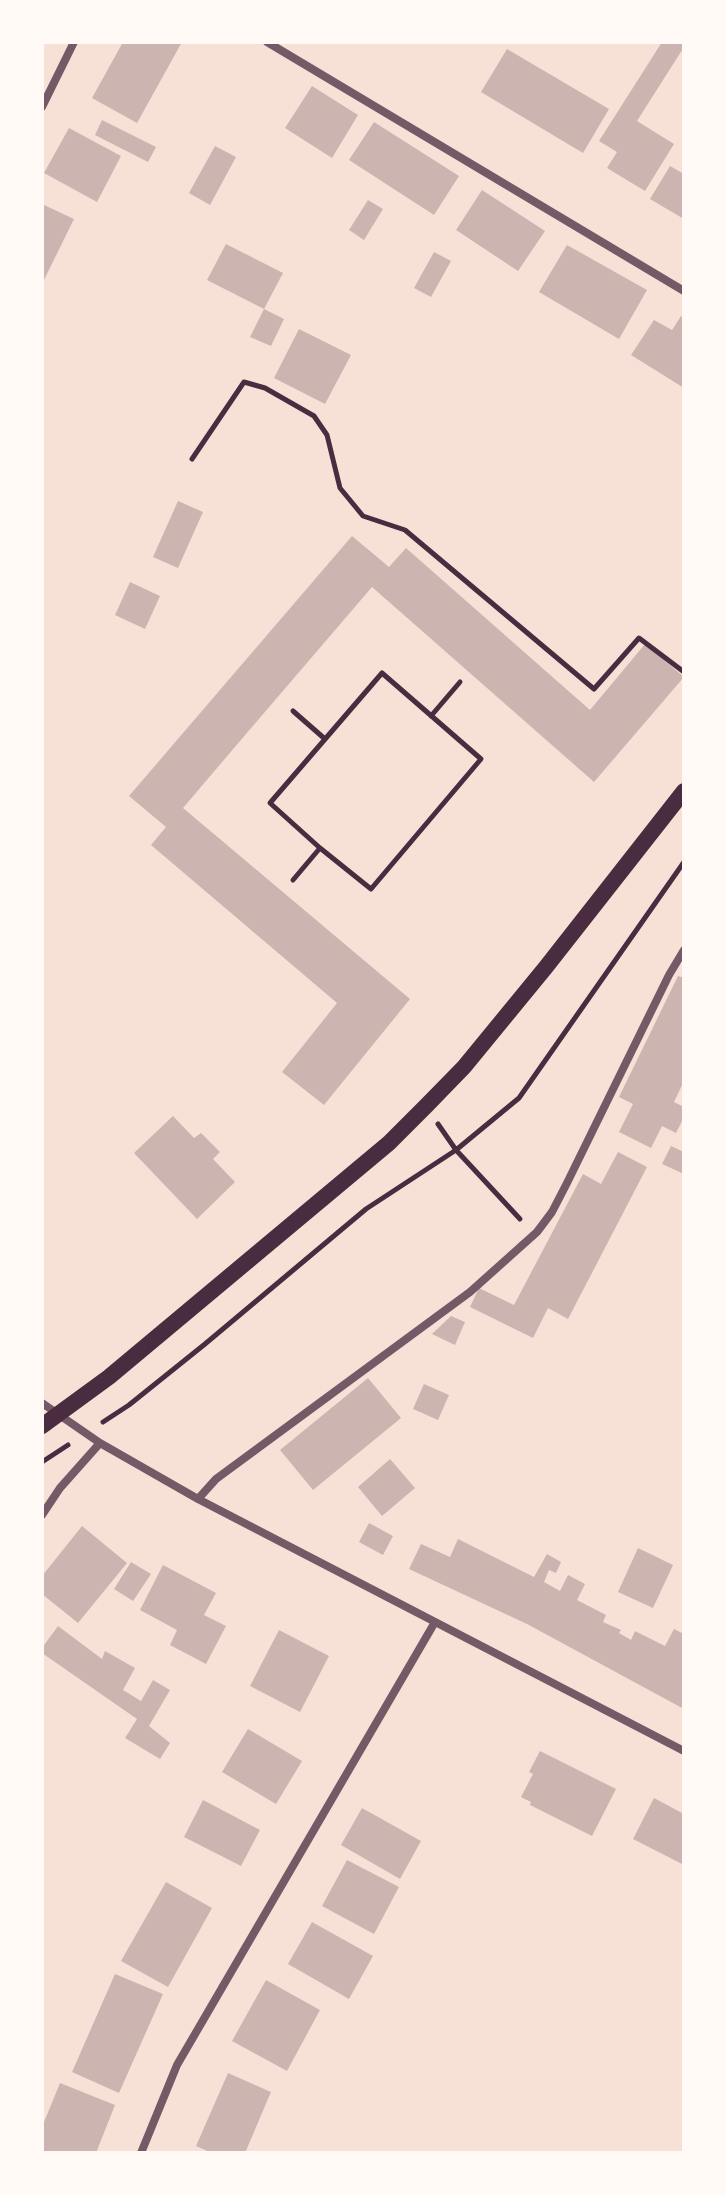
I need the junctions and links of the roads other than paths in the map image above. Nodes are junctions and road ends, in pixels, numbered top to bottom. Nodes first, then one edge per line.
1 (74, 42) edge
2 (267, 42) edge
3 (42, 107) edge
4 (684, 291) edge
5 (684, 791) edge
6 (684, 950) edge
7 (42, 1403) edge
8 (56, 1415) junction
9 (42, 1426) edge
10 (100, 1443) junction
11 (198, 1499) junction
12 (42, 1515) edge
13 (435, 1622) junction
14 (684, 1751) edge
15 (141, 2153) edge

1 - 3 street
2 - 4 street
5 - 8 main road
6 - 11 street
7 - 8 street
8 - 9 main road
8 - 10 street
10 - 11 street
10 - 12 street
11 - 13 street
13 - 14 street
13 - 15 street

